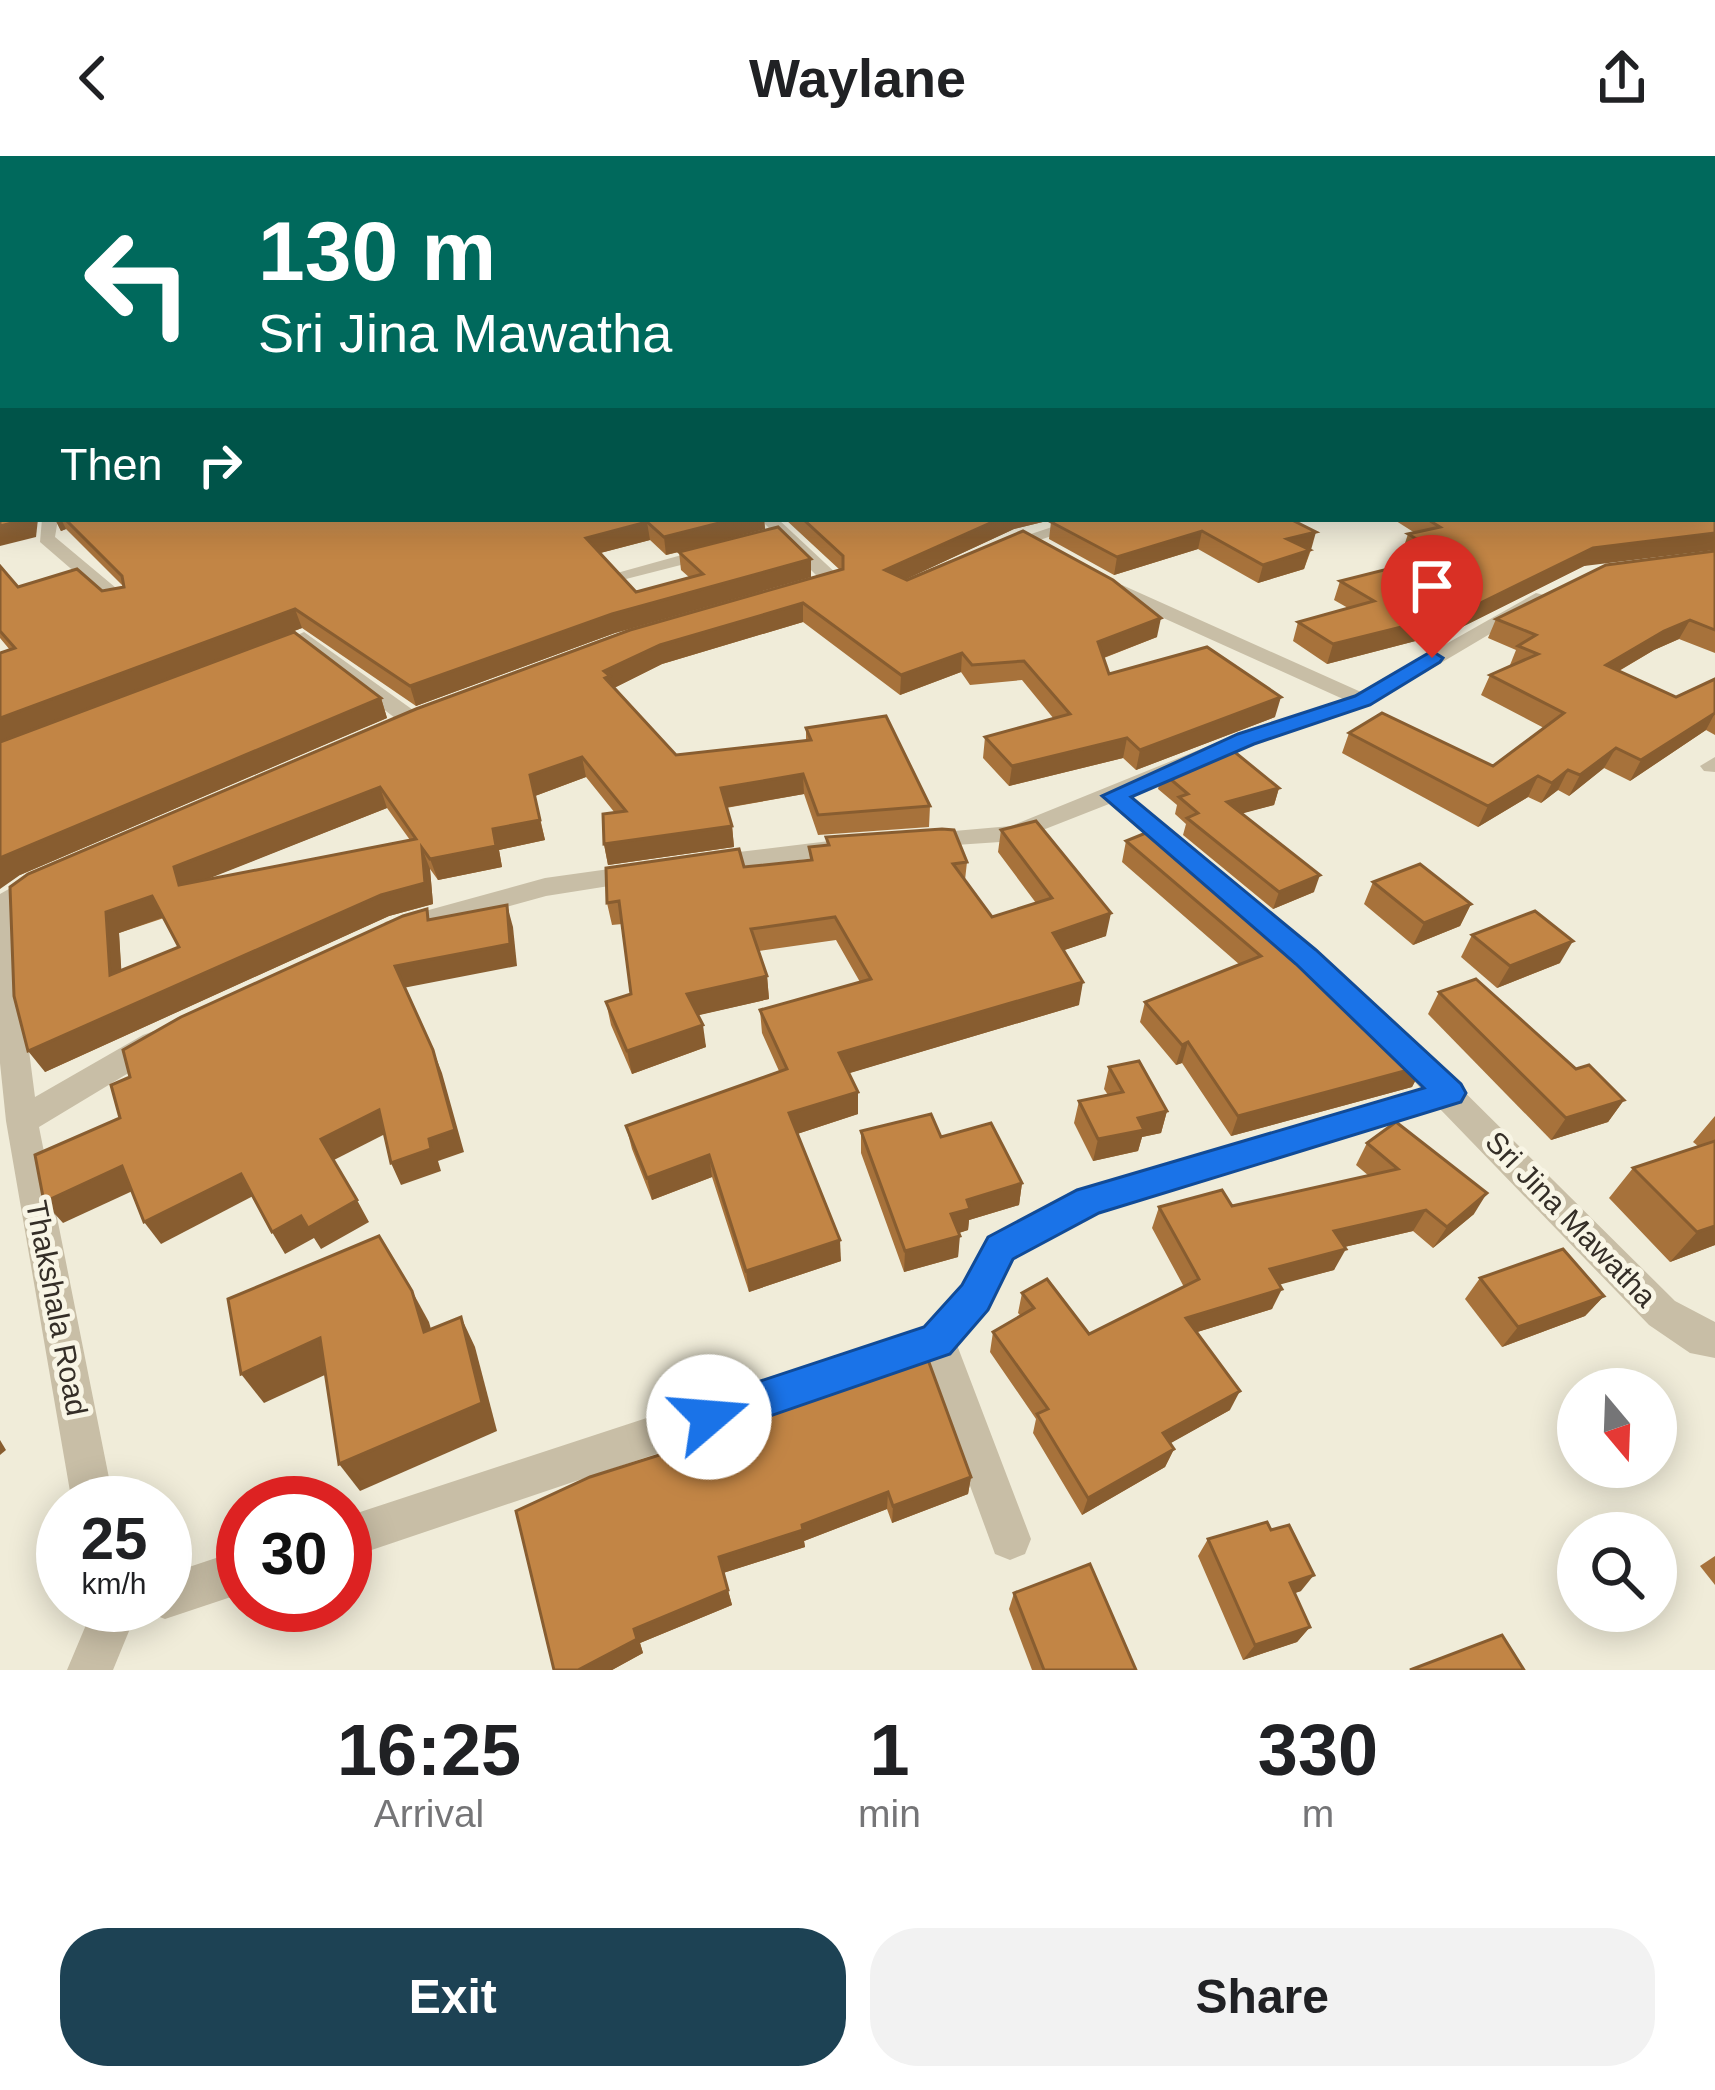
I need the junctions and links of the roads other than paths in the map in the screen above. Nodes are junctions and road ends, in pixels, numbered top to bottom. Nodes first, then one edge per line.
1 (49, 522) edge
2 (1082, 522) edge
3 (770, 531) edge
4 (1022, 537) junction
5 (737, 545) edge
6 (982, 556) edge
7 (1058, 558) edge
8 (626, 573) edge
9 (1095, 578) edge
10 (1574, 583) edge
11 (812, 587) edge
12 (122, 602) edge
13 (239, 663) edge
14 (1362, 700) junction
15 (412, 720) edge
16 (1114, 796) junction
17 (73, 866) edge
18 (363, 943) edge
19 (3, 981) edge
20 (1338, 988) edge
21 (1370, 1018) edge
22 (181, 1027) edge
23 (1450, 1093) junction
24 (22, 1121) junction
25 (1715, 1340) edge
26 (936, 1341) junction
27 (88, 1476) edge
28 (372, 1529) edge
29 (1010, 1539) dead end
30 (110, 1632) edge
31 (90, 1670) edge

1 - 12 street
2 - 4 street
3 - 11 street
4 - 6 street
4 - 7 street
5 - 8 street
9 - 14 street
10 - 14 street
13 - 15 street
14 - 16 street
16 - 18 street
16 - 20 street
17 - 19 street, Thakshala Road
19 - 24 street, Thakshala Road
21 - 23 street, Sri Jina Mawatha
22 - 24 street
23 - 25 street, Sri Jina Mawatha
23 - 26 street
24 - 27 street, Thakshala Road
26 - 28 street
26 - 29 street
30 - 31 street

